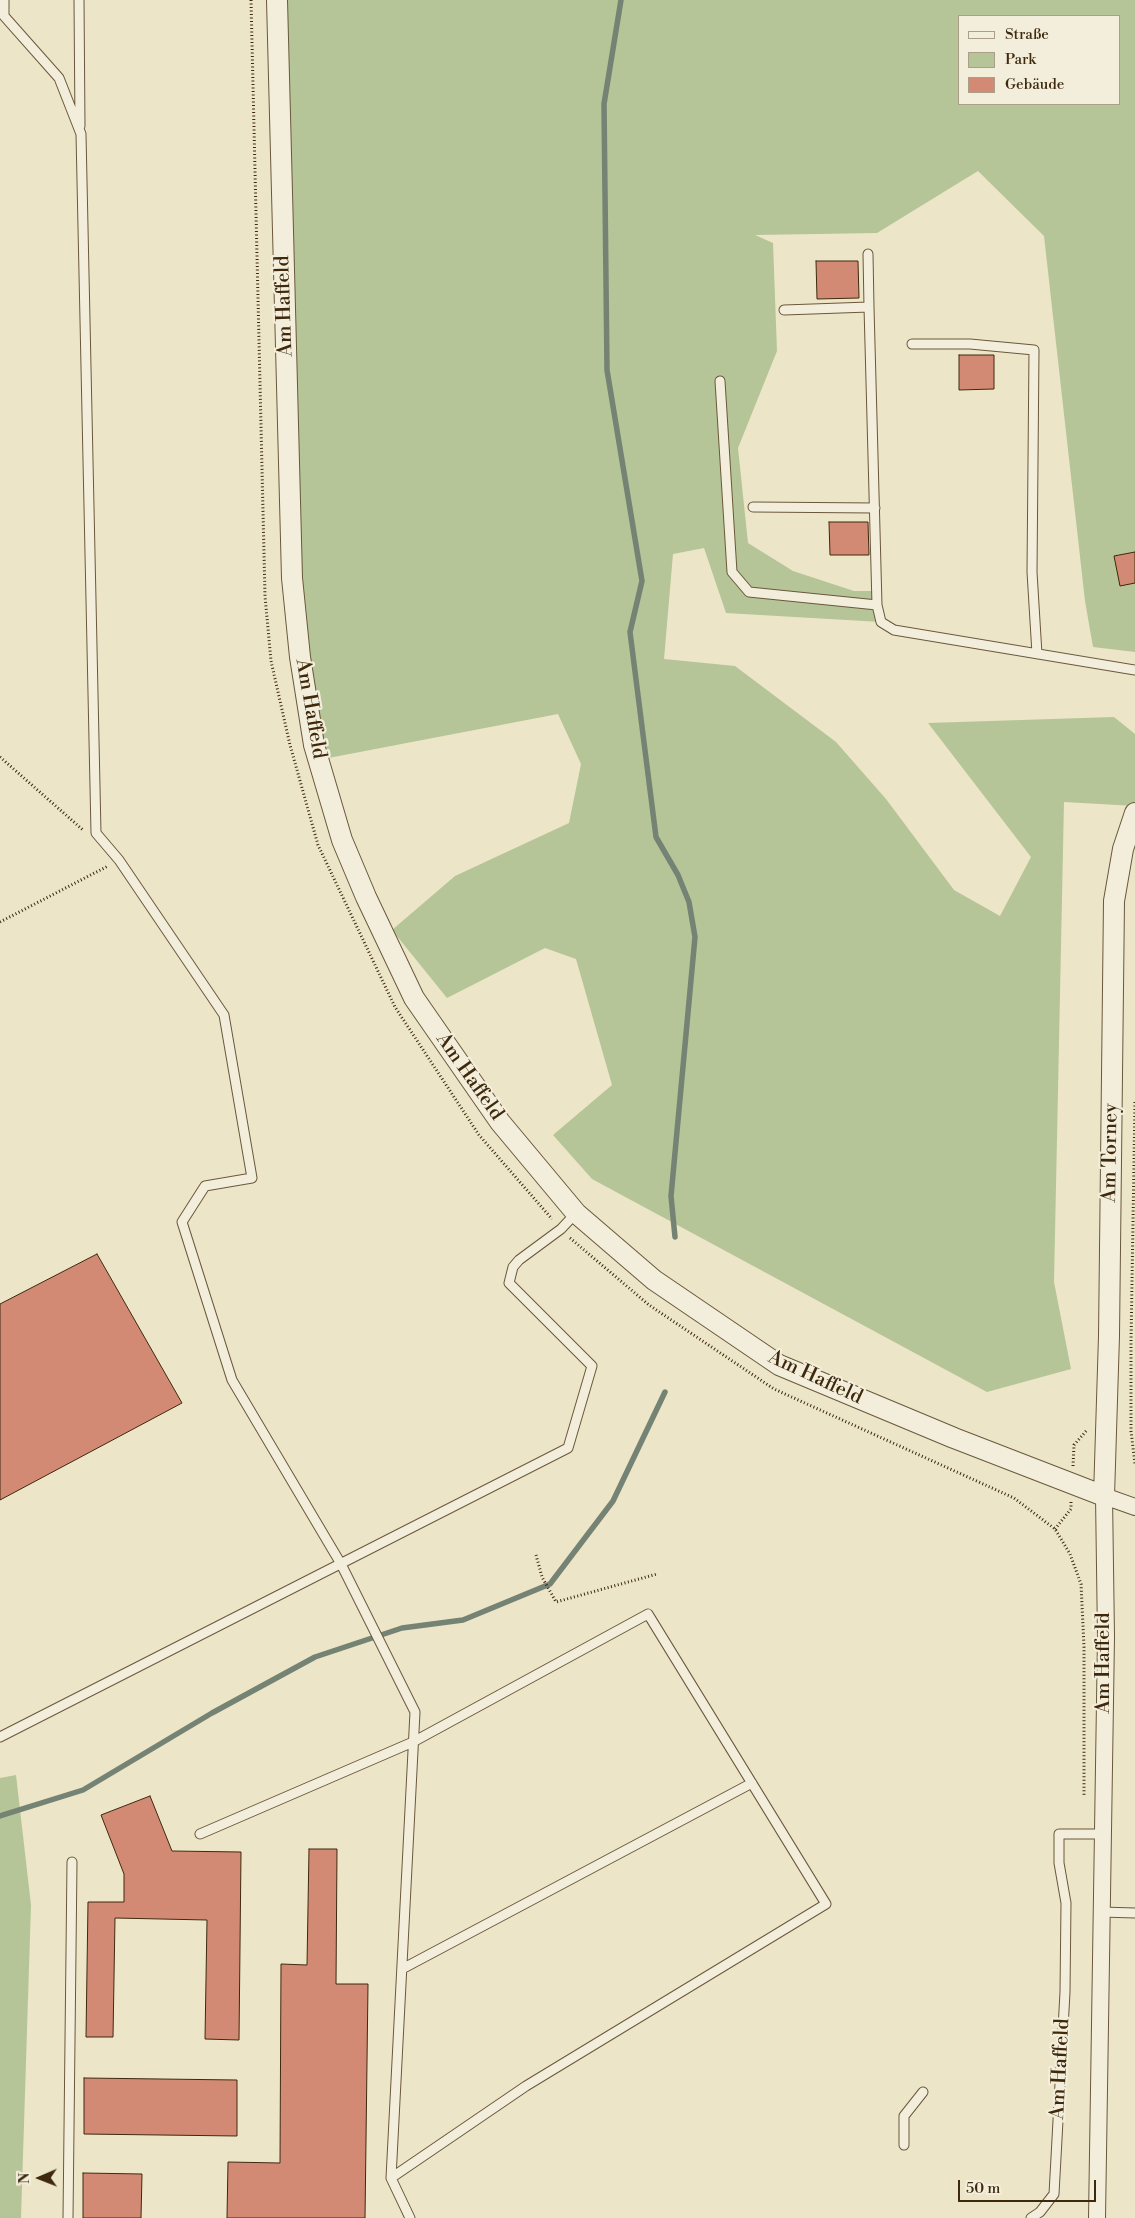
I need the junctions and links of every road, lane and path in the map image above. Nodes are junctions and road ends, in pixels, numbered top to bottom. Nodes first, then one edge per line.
1 (4, 0) edge
2 (79, 0) edge
3 (251, 0) edge
4 (277, 0) edge
5 (80, 134) junction
6 (868, 254) dead end
7 (869, 307) junction
8 (784, 310) dead end
9 (912, 344) dead end
10 (720, 381) dead end
11 (753, 507) dead end
12 (875, 508) junction
13 (877, 605) junction
14 (1037, 654) junction
15 (1135, 670) edge
16 (0, 757) edge
17 (1135, 813) edge
18 (89, 834) dead end
19 (119, 860) junction
20 (0, 922) edge
21 (1135, 1102) edge
22 (576, 1214) junction
23 (560, 1229) junction
24 (1135, 1464) edge
25 (1104, 1496) junction
26 (1135, 1507) edge
27 (536, 1555) dead end
28 (340, 1564) junction
29 (656, 1574) dead end
30 (0, 1737) edge
31 (413, 1742) junction
32 (752, 1783) junction
33 (1084, 1804) dead end
34 (200, 1834) dead end
35 (1102, 1834) junction
36 (72, 1862) dead end
37 (1101, 1912) junction
38 (1135, 1913) edge
39 (402, 1969) junction
40 (923, 2092) dead end
41 (904, 2145) dead end
42 (391, 2178) junction
43 (68, 2218) edge
44 (410, 2218) edge
45 (1031, 2218) edge
46 (1097, 2218) edge

1 - 5 lane
2 - 5 lane
3 - 23 path
4 - 22 street, Am Haffeld
5 - 19 lane
6 - 7 lane
7 - 8 lane
7 - 12 lane
9 - 14 lane
10 - 13 lane
11 - 12 lane
12 - 13 lane
13 - 14 lane
14 - 15 lane
16 - 18 path
17 - 25 street, Am Torney
19 - 20 path
19 - 28 lane
21 - 24 path
22 - 23 lane
22 - 25 street, Am Haffeld
23 - 28 lane
23 - 33 path
25 - 26 street
25 - 35 street, Am Haffeld
27 - 29 path
28 - 30 lane
28 - 31 lane
31 - 32 lane
31 - 34 lane
31 - 39 lane
32 - 39 lane
32 - 42 lane
35 - 37 street, Am Haffeld
35 - 45 lane, Am Haffeld
36 - 43 lane
37 - 38 lane
37 - 46 street, Am Haffeld
39 - 42 lane
40 - 41 lane
42 - 44 lane

